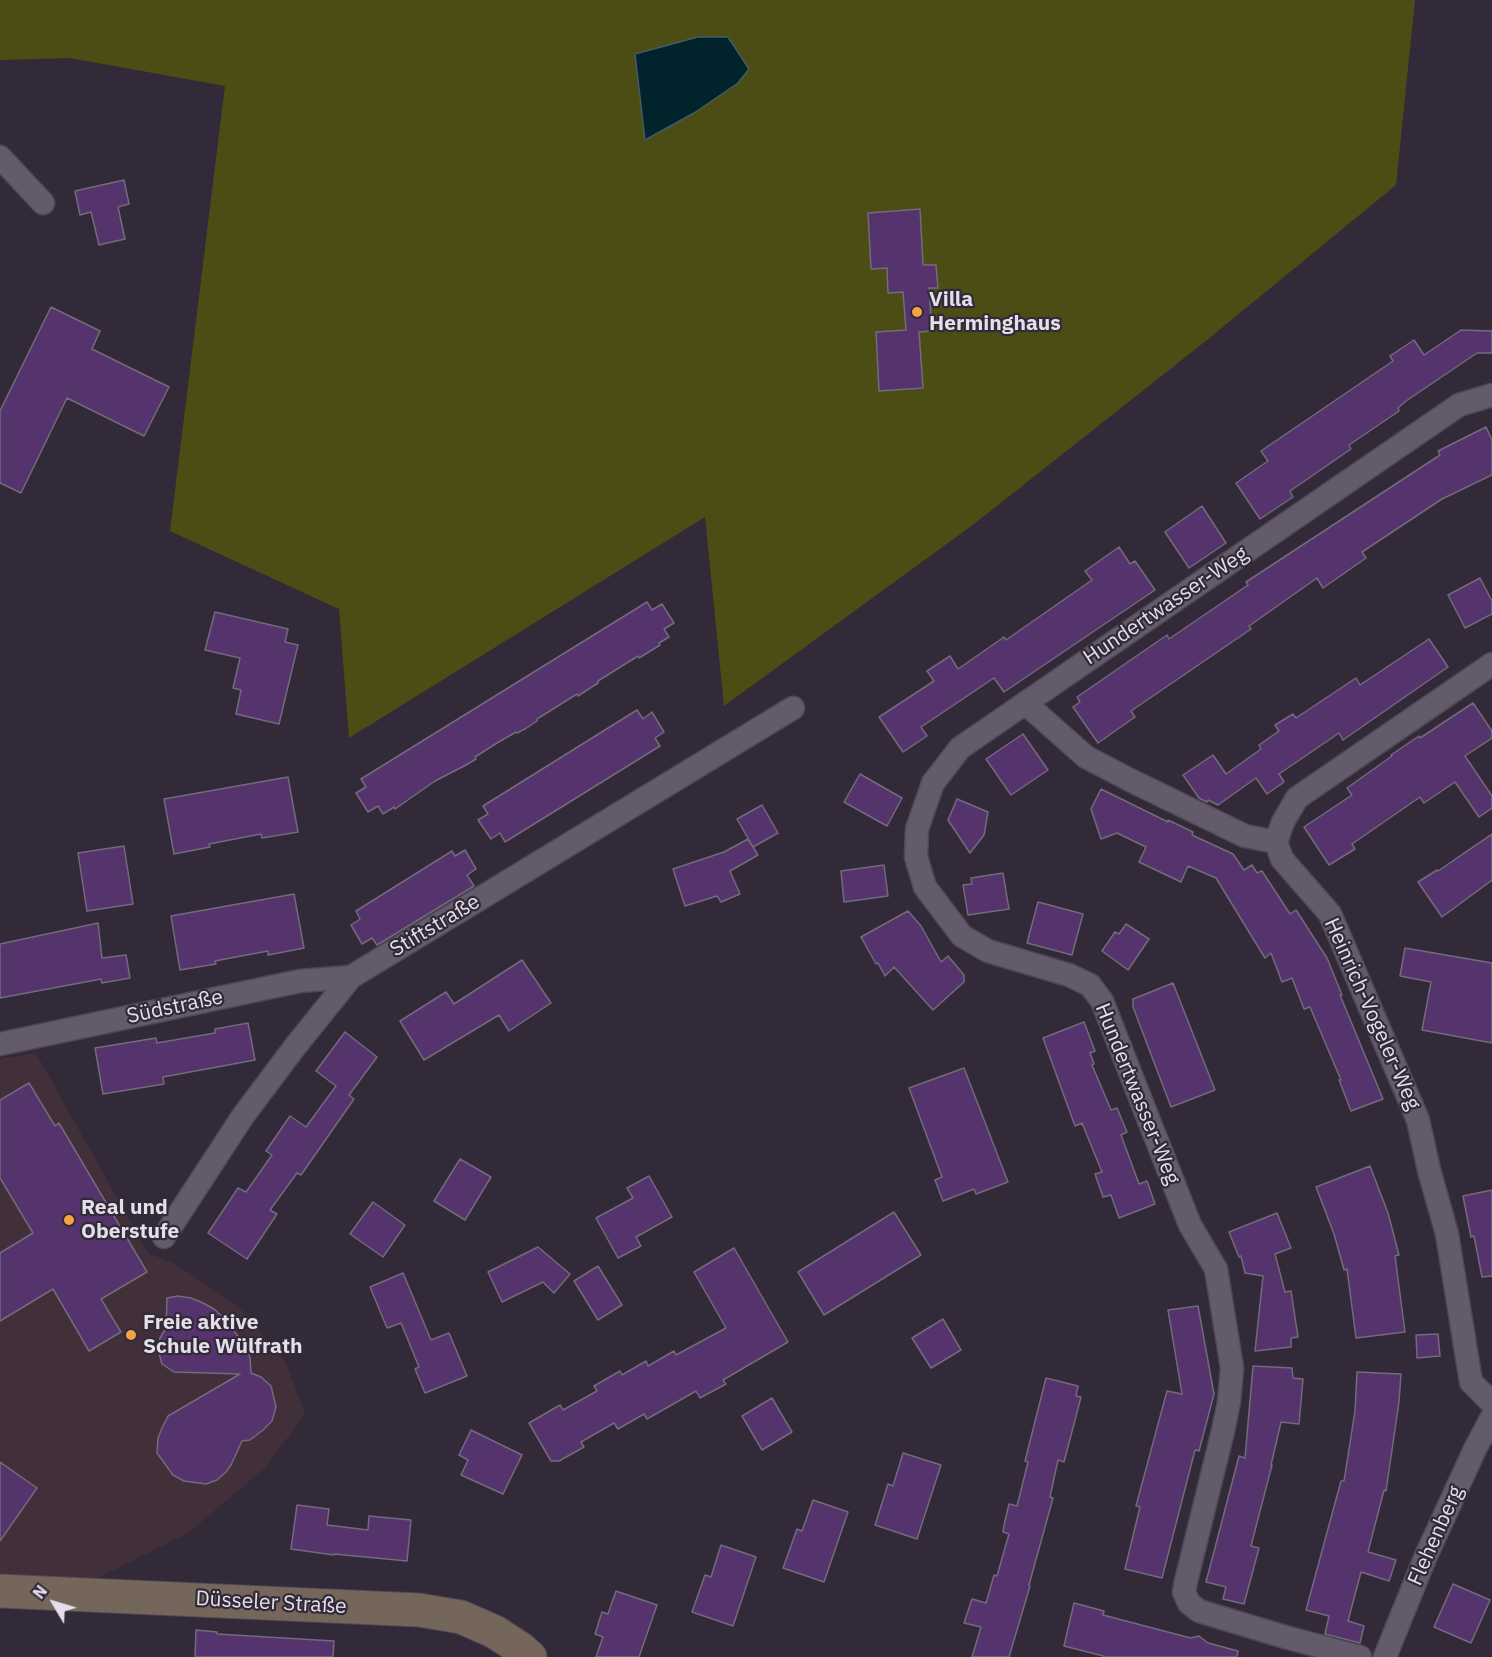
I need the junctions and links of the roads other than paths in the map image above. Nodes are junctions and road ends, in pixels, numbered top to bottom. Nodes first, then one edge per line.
1 (0, 157) edge
2 (43, 203) dead end
3 (1492, 394) edge
4 (1492, 664) edge
5 (1025, 703) junction
6 (793, 708) dead end
7 (1276, 842) junction
8 (351, 977) junction
9 (0, 1044) edge
10 (164, 1237) dead end
11 (1492, 1403) edge
12 (1492, 1417) edge
13 (0, 1591) edge
14 (530, 1657) edge
15 (1360, 1657) edge
16 (1385, 1657) edge

1 - 2 street
3 - 5 street, Hundertwasser-Weg
4 - 7 street
5 - 7 street
5 - 15 street, Hundertwasser-Weg
6 - 8 street, Stiftstraße
7 - 11 street, Heinrich-Vogeler-Weg
8 - 9 street, Südstraße
8 - 10 street, Stiftstraße
12 - 16 street, Flehenberg
13 - 14 main road, Düsseler Straße

